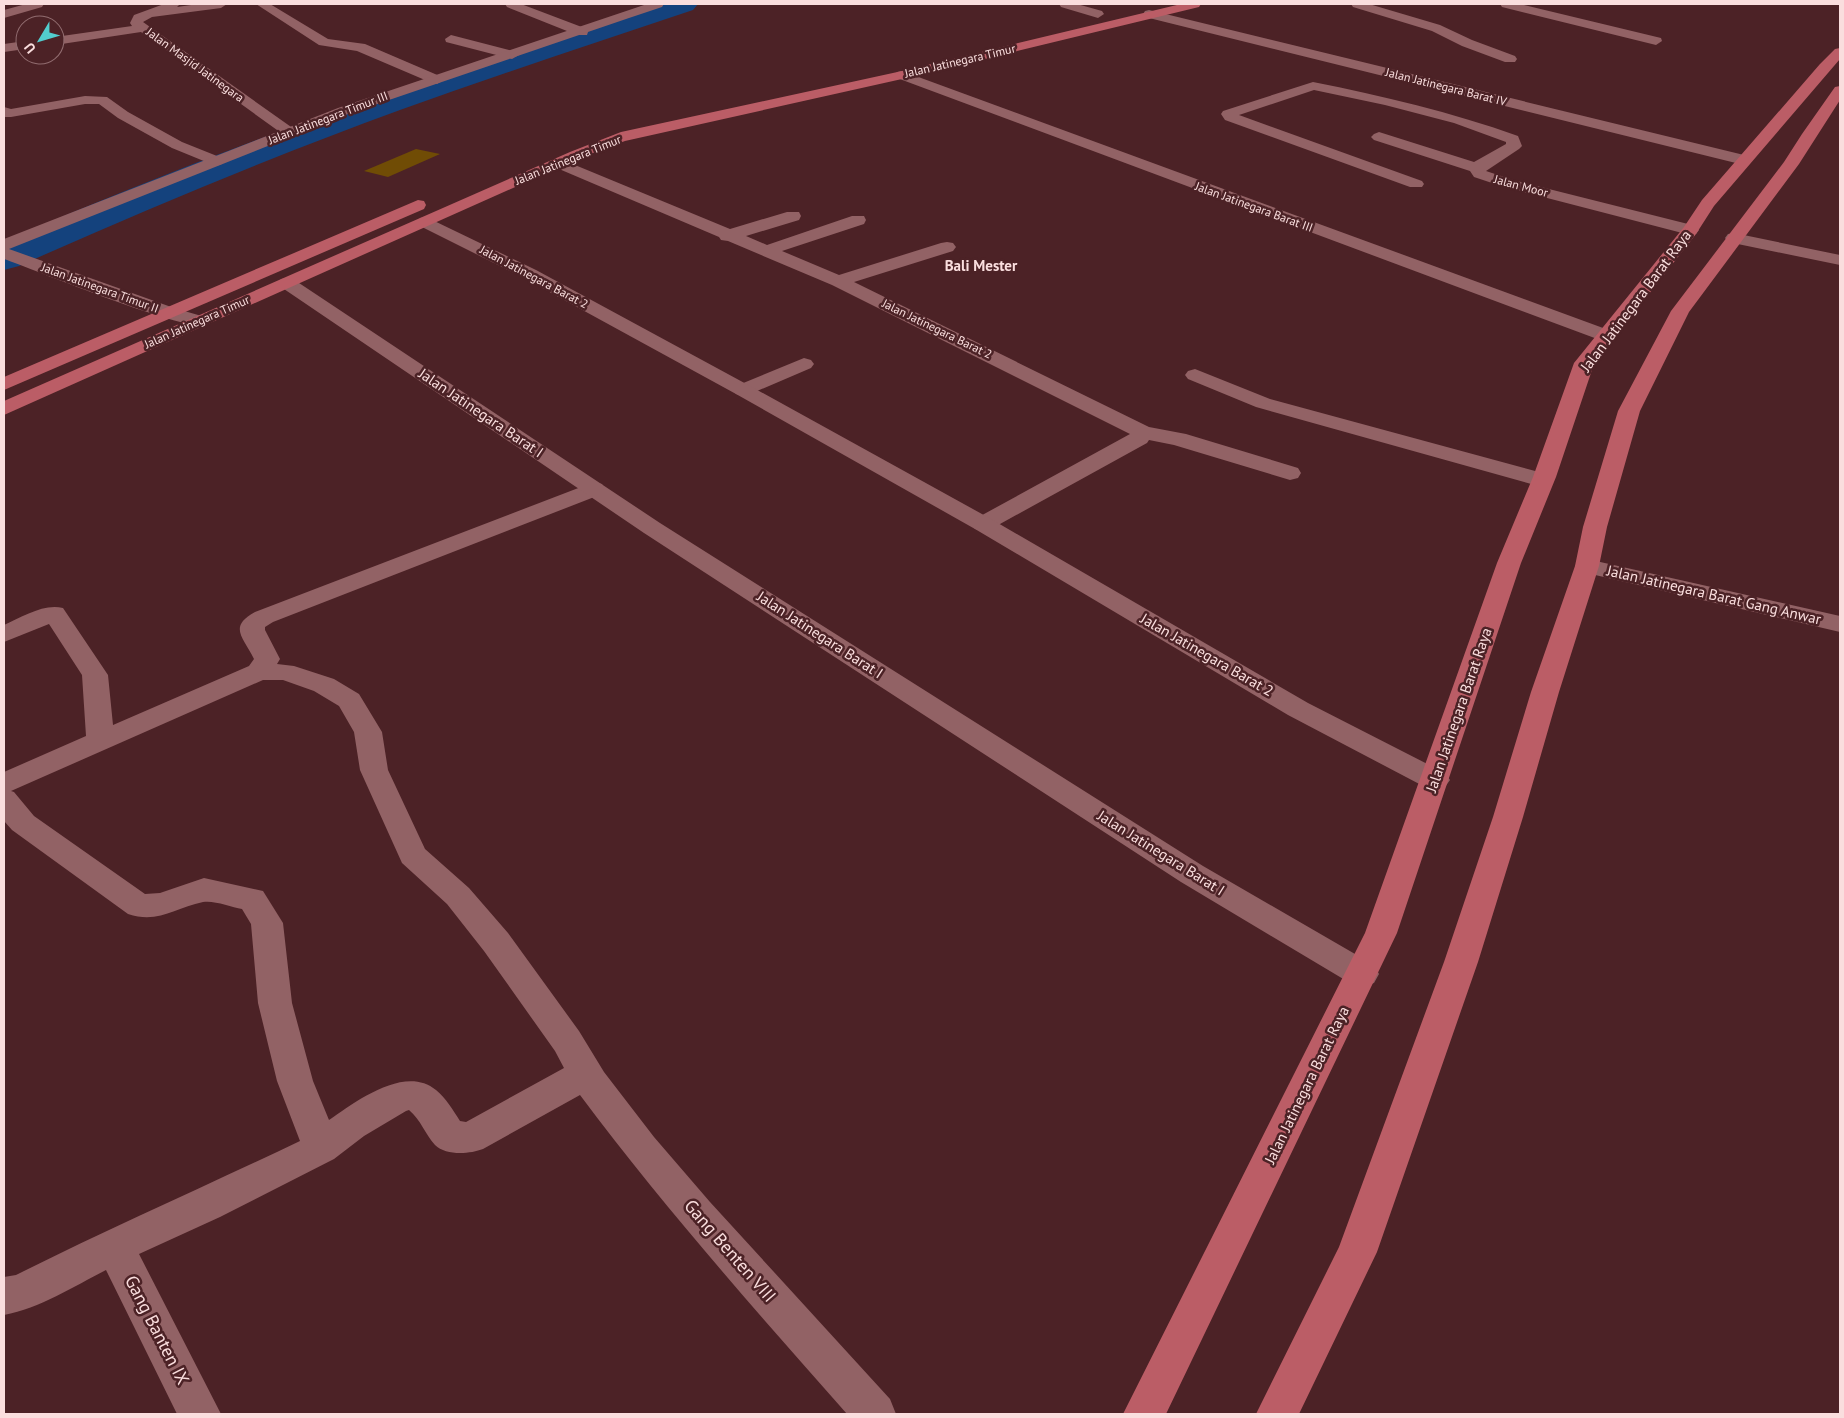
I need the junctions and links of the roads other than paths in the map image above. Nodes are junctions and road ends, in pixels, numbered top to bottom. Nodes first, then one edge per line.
1 (38, 4) edge
2 (174, 4) edge
3 (221, 4) edge
4 (262, 4) edge
5 (511, 4) edge
6 (658, 4) edge
7 (1065, 4) edge
8 (1195, 4) edge
9 (1357, 4) edge
10 (1506, 4) edge
11 (1102, 13) joint
12 (4, 14) edge
13 (1149, 14) junction
14 (142, 22) junction
15 (1027, 29) dead end
16 (582, 32) junction
17 (65, 39) edge
18 (451, 39) dead end
19 (1656, 40) dead end
20 (1840, 52) edge
21 (512, 55) junction
22 (1510, 59) dead end
23 (902, 75) junction
24 (822, 77) dead end
25 (437, 80) junction
26 (1426, 82) junction
27 (1840, 90) edge
28 (1386, 101) junction
29 (5, 112) edge
30 (614, 124) dead end
31 (289, 132) junction
32 (1379, 137) dead end
33 (1744, 160) junction
34 (216, 161) junction
35 (558, 163) junction
36 (1476, 168) junction
37 (1416, 184) dead end
38 (432, 199) dead end
39 (793, 216) dead end
40 (858, 220) dead end
41 (426, 222) junction
42 (1690, 230) junction
43 (727, 236) junction
44 (1734, 238) junction
45 (4, 245) edge
46 (947, 247) dead end
47 (766, 251) junction
48 (4, 253) edge
49 (1840, 260) edge
50 (838, 281) junction
51 (287, 283) junction
52 (167, 312) junction
53 (198, 322) junction
54 (1607, 336) junction
55 (804, 364) dead end
56 (1195, 375) dead end
57 (4, 384) edge
58 (743, 390) junction
59 (4, 409) edge
60 (1142, 432) junction
61 (1290, 473) dead end
62 (1542, 480) junction
63 (594, 489) junction
64 (983, 524) junction
65 (1587, 566) junction
66 (1840, 624) edge
67 (4, 634) edge
68 (259, 672) junction
69 (100, 740) junction
70 (1435, 780) junction
71 (4, 783) edge
72 (4, 799) edge
73 (1362, 974) junction
74 (589, 1078) junction
75 (321, 1148) junction
76 (114, 1246) junction
77 (4, 1296) edge
78 (200, 1414) edge
79 (875, 1414) edge
80 (1144, 1414) edge
81 (1277, 1414) edge

1 - 12 street
2 - 14 street, Jalan Masjid Jatinegara
3 - 14 street
4 - 25 street
5 - 16 street
6 - 16 street, Jalan Jatinegara Timur III
7 - 11 street
8 - 13 main road, Jalan Jatinegara Timur
9 - 22 street
10 - 19 street
11 - 15 main road, Jalan Jatinegara Timur
13 - 23 main road, Jalan Jatinegara Timur
13 - 26 street, Jalan Jatinegara Barat IV
14 - 17 street
14 - 31 street, Jalan Masjid Jatinegara
16 - 21 street, Jalan Jatinegara Timur III
18 - 21 street
20 - 33 main road, Jalan Jatinegara Barat Raya
21 - 25 street, Jalan Jatinegara Timur III
23 - 35 main road, Jalan Jatinegara Timur
23 - 54 street, Jalan Jatinegara Barat III
24 - 30 main road, Jalan Jatinegara Timur
25 - 31 street, Jalan Jatinegara Timur III
26 - 28 street
26 - 33 street, Jalan Jatinegara Barat IV
27 - 44 main road
28 - 36 street, Jalan Moor
28 - 37 street, Jalan Moor
29 - 34 street
31 - 34 street, Jalan Jatinegara Timur III
32 - 36 street
33 - 42 main road, Jalan Jatinegara Barat Raya
34 - 45 street, Jalan Jatinegara Timur III
35 - 41 main road, Jalan Jatinegara Timur
35 - 43 street, Jalan Jatinegara Barat 2
36 - 42 street, Jalan Moor
38 - 52 main road, Jalan Jatinegara Timur
39 - 43 street
40 - 47 street
41 - 51 main road, Jalan Jatinegara Timur
41 - 58 street, Jalan Jatinegara Barat 2
42 - 54 main road, Jalan Jatinegara Barat Raya
43 - 47 street, Jalan Jatinegara Barat 2
44 - 49 street
44 - 65 main road
46 - 50 street
47 - 50 street, Jalan Jatinegara Barat 2
48 - 52 street, Jalan Jatinegara Timur II
50 - 60 street, Jalan Jatinegara Barat 2
51 - 53 main road, Jalan Jatinegara Timur
51 - 63 street, Jalan Jatinegara Barat I
52 - 53 street, Jalan Jatinegara Timur II
52 - 57 main road, Jalan Jatinegara Timur
53 - 59 main road, Jalan Jatinegara Timur
54 - 62 main road, Jalan Jatinegara Barat Raya
55 - 58 street
56 - 62 street
58 - 64 street, Jalan Jatinegara Barat 2
60 - 61 street, Jalan Jatinegara Barat 2
60 - 64 street
62 - 70 main road, Jalan Jatinegara Barat Raya
63 - 68 street
63 - 73 street, Jalan Jatinegara Barat I
64 - 70 street, Jalan Jatinegara Barat 2
65 - 66 street, Jalan Jatinegara Barat Gang Anwar
65 - 81 main road
67 - 69 street
68 - 69 street
68 - 74 street, Gang Benten VIII
69 - 71 street
70 - 73 main road, Jalan Jatinegara Barat Raya
72 - 75 street
73 - 80 main road, Jalan Jatinegara Barat Raya
74 - 75 street
74 - 79 street, Gang Benten VIII
75 - 76 street
76 - 77 street
76 - 78 street, Gang Banten IX

